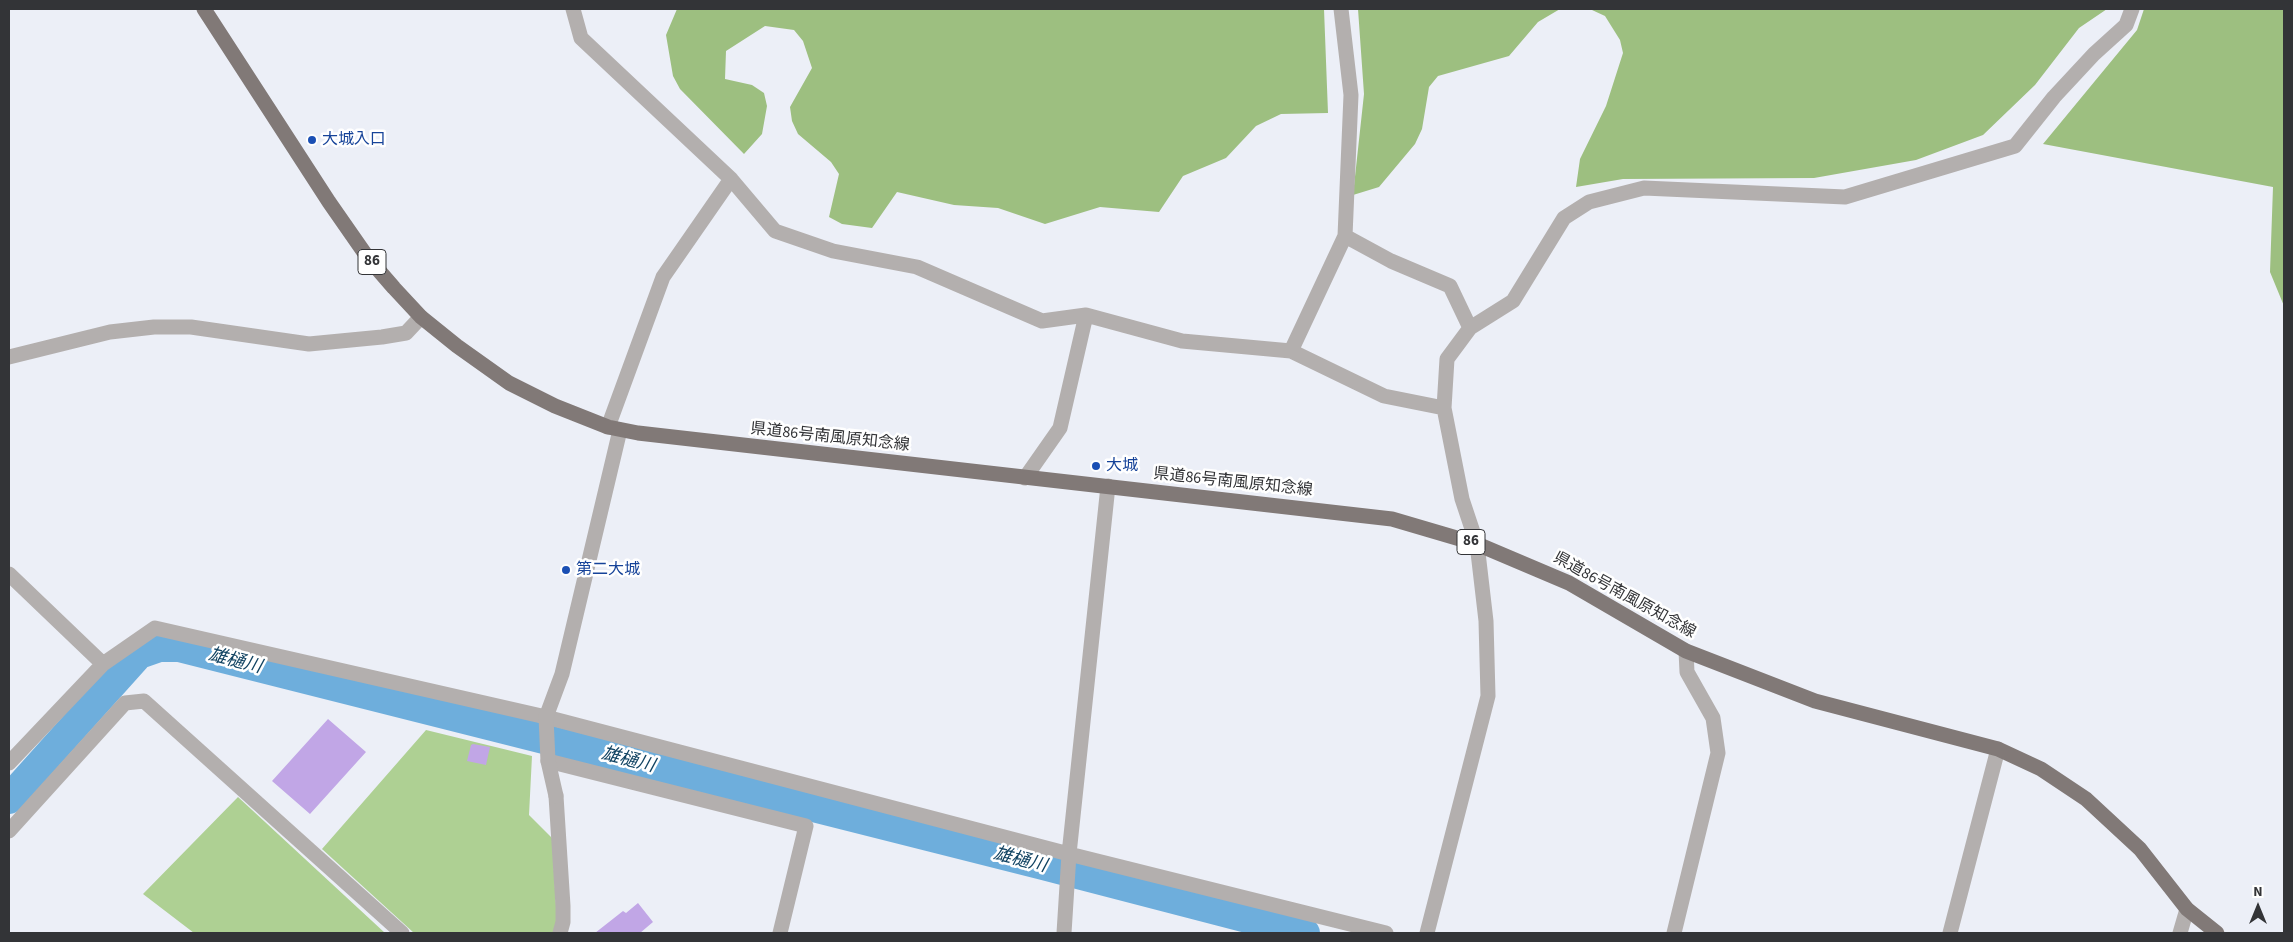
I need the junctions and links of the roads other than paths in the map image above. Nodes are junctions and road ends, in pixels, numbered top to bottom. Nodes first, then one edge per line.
1 (204, 9) edge
2 (573, 9) edge
3 (1341, 9) edge
4 (2132, 9) edge
5 (731, 180) junction
6 (1345, 236) junction
7 (1086, 315) junction
8 (421, 317) junction
9 (1470, 328) junction
10 (1292, 350) junction
11 (9, 357) edge
12 (1444, 408) junction
13 (614, 428) junction
14 (1025, 478) junction
15 (1108, 486) junction
16 (1477, 544) junction
17 (9, 574) edge
18 (1686, 651) junction
19 (103, 664) junction
20 (546, 721) junction
21 (1998, 749) junction
22 (547, 758) junction
23 (9, 763) edge
24 (9, 831) edge
25 (1069, 858) junction
26 (2186, 909) junction
27 (402, 933) edge
28 (560, 933) edge
29 (780, 933) edge
30 (1064, 933) edge
31 (1386, 933) edge
32 (1427, 933) edge
33 (1674, 933) edge
34 (1950, 933) edge
35 (2180, 933) edge
36 (2217, 933) edge

1 - 8 main road, 県道86号南風原知念線 / 86
2 - 5 street
3 - 6 street
4 - 9 street
5 - 7 street
5 - 13 street
6 - 9 street
6 - 10 street
7 - 10 street
7 - 14 street
8 - 11 street
8 - 13 main road, 県道86号南風原知念線 / 86
9 - 12 street
10 - 12 street
12 - 16 street
13 - 14 main road, 県道86号南風原知念線 / 86
13 - 20 street
14 - 15 main road, 県道86号南風原知念線 / 86
15 - 16 main road, 県道86号南風原知念線 / 86
15 - 25 street
16 - 18 main road, 県道86号南風原知念線 / 86
16 - 32 street
17 - 19 street
18 - 21 main road, 県道86号南風原知念線 / 86
18 - 33 street
19 - 20 street
19 - 23 street
20 - 22 street
20 - 25 street
21 - 26 main road, 県道86号南風原知念線 / 86
21 - 34 street
22 - 28 street
22 - 29 street
24 - 27 street
25 - 30 street
25 - 31 street
26 - 35 street
26 - 36 main road, 県道86号南風原知念線 / 86

